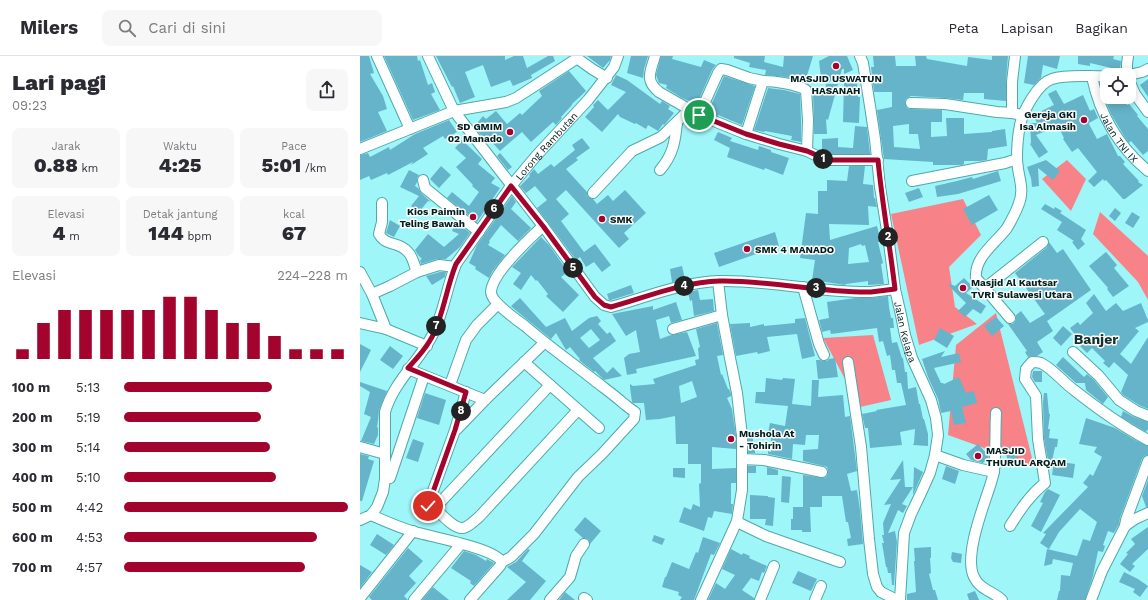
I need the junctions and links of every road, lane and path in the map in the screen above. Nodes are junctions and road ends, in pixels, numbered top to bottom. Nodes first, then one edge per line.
1 (377, 56) edge
2 (428, 56) edge
3 (618, 56) edge
4 (655, 56) edge
5 (860, 56) edge
6 (1015, 56) edge
7 (1128, 56) edge
8 (1127, 68) edge
9 (1148, 69) edge
10 (1136, 73) edge
11 (1092, 76) junction
12 (1100, 76) edge
13 (607, 78) junction
14 (763, 81) junction
15 (1136, 95) edge
16 (911, 103) dead end
17 (690, 110) junction
18 (454, 111) junction
19 (1148, 112) edge
20 (1012, 113) junction
21 (699, 115) junction
22 (1023, 115) junction
23 (677, 122) junction
24 (410, 129) junction
25 (746, 134) junction
26 (360, 149) edge
27 (807, 151) junction
28 (1017, 159) junction
29 (878, 160) junction
30 (660, 170) dead end
31 (1148, 171) edge
32 (423, 180) dead end
33 (912, 181) dead end
34 (511, 186) junction
35 (593, 193) dead end
36 (382, 203) dead end
37 (543, 226) junction
38 (479, 232) junction
39 (1043, 242) dead end
40 (455, 268) junction
41 (360, 272) edge
42 (417, 272) junction
43 (718, 281) junction
44 (803, 287) junction
45 (985, 288) junction
46 (895, 289) junction
47 (372, 294) junction
48 (495, 307) dead end
49 (722, 315) junction
50 (1010, 318) dead end
51 (360, 323) edge
52 (673, 328) dead end
53 (386, 329) junction
54 (427, 346) junction
55 (542, 346) dead end
56 (1073, 352) dead end
57 (824, 355) dead end
58 (524, 362) junction
59 (848, 362) dead end
60 (408, 368) junction
61 (424, 376) junction
62 (550, 385) junction
63 (450, 386) junction
64 (466, 392) junction
65 (485, 400) junction
66 (578, 410) junction
67 (996, 413) dead end
68 (1148, 416) edge
69 (599, 428) dead end
70 (455, 430) junction
71 (1148, 440) edge
72 (360, 447) edge
73 (385, 454) junction
74 (935, 455) junction
75 (742, 459) junction
76 (1148, 461) edge
77 (822, 472) dead end
78 (994, 472) junction
79 (390, 478) dead end
80 (429, 509) junction
81 (1148, 513) edge
82 (371, 515) junction
83 (360, 520) edge
84 (737, 522) junction
85 (1010, 526) dead end
86 (1126, 526) junction
87 (413, 531) junction
88 (461, 544) junction
89 (584, 544) dead end
90 (502, 562) junction
91 (840, 562) dead end
92 (774, 566) dead end
93 (821, 586) dead end
94 (361, 599) edge
95 (414, 600) edge
96 (470, 600) edge
97 (550, 600) edge
98 (701, 600) edge
99 (760, 600) edge
100 (815, 600) edge
101 (897, 600) edge
102 (900, 600) edge
103 (1002, 600) edge
104 (1091, 600) edge

1 - 24 street
2 - 18 street
3 - 13 street, Lorong Rambutan
4 - 17 street
5 - 29 street, Jalan Kelapa
6 - 20 street
7 - 8 street
9 - 10 street
11 - 12 street
11 - 22 street
11 - 31 street, Jalan TNI IX
13 - 18 street
13 - 34 street, Lorong Rambutan
14 - 21 street
14 - 25 street
14 - 27 street
15 - 19 street
16 - 20 street
17 - 21 street
17 - 23 street
18 - 24 street
18 - 34 street
20 - 22 street
21 - 25 street
22 - 28 street
23 - 30 street
23 - 35 street
24 - 26 street
25 - 27 street
27 - 29 street
28 - 33 street
28 - 45 street
29 - 46 street, Jalan Kelapa
32 - 38 street
34 - 37 street, Lorong Rambutan
34 - 38 street
36 - 42 street
37 - 43 street, Lorong Rambutan
37 - 90 street
38 - 40 street
39 - 45 street
40 - 42 street
40 - 54 street
41 - 47 street
42 - 47 street
43 - 44 street, Lorong Rambutan
43 - 49 street
44 - 46 street, Lorong Rambutan
44 - 57 street
45 - 50 street
46 - 74 street, Jalan Kelapa
47 - 53 street
48 - 63 street
49 - 52 street
49 - 75 street
51 - 53 street
53 - 54 street
54 - 60 street
55 - 58 street
56 - 68 street
58 - 62 street
58 - 65 street
59 - 101 street
60 - 61 street
60 - 73 street
61 - 63 street
61 - 79 street
62 - 66 street
62 - 80 street
63 - 64 street
64 - 65 street
64 - 70 street
65 - 70 street
66 - 69 street
66 - 80 street
67 - 78 street
70 - 80 street
71 - 85 street
72 - 73 street
73 - 82 street
74 - 78 street
74 - 102 street, Jalan Kelapa
75 - 77 street
75 - 84 street
76 - 86 street
78 - 103 street
81 - 86 street
82 - 83 street
82 - 87 street
84 - 91 street
84 - 98 street
86 - 104 street
87 - 88 street
87 - 94 street
88 - 90 street
88 - 95 street
89 - 97 street
90 - 96 street
92 - 99 street
93 - 100 street

